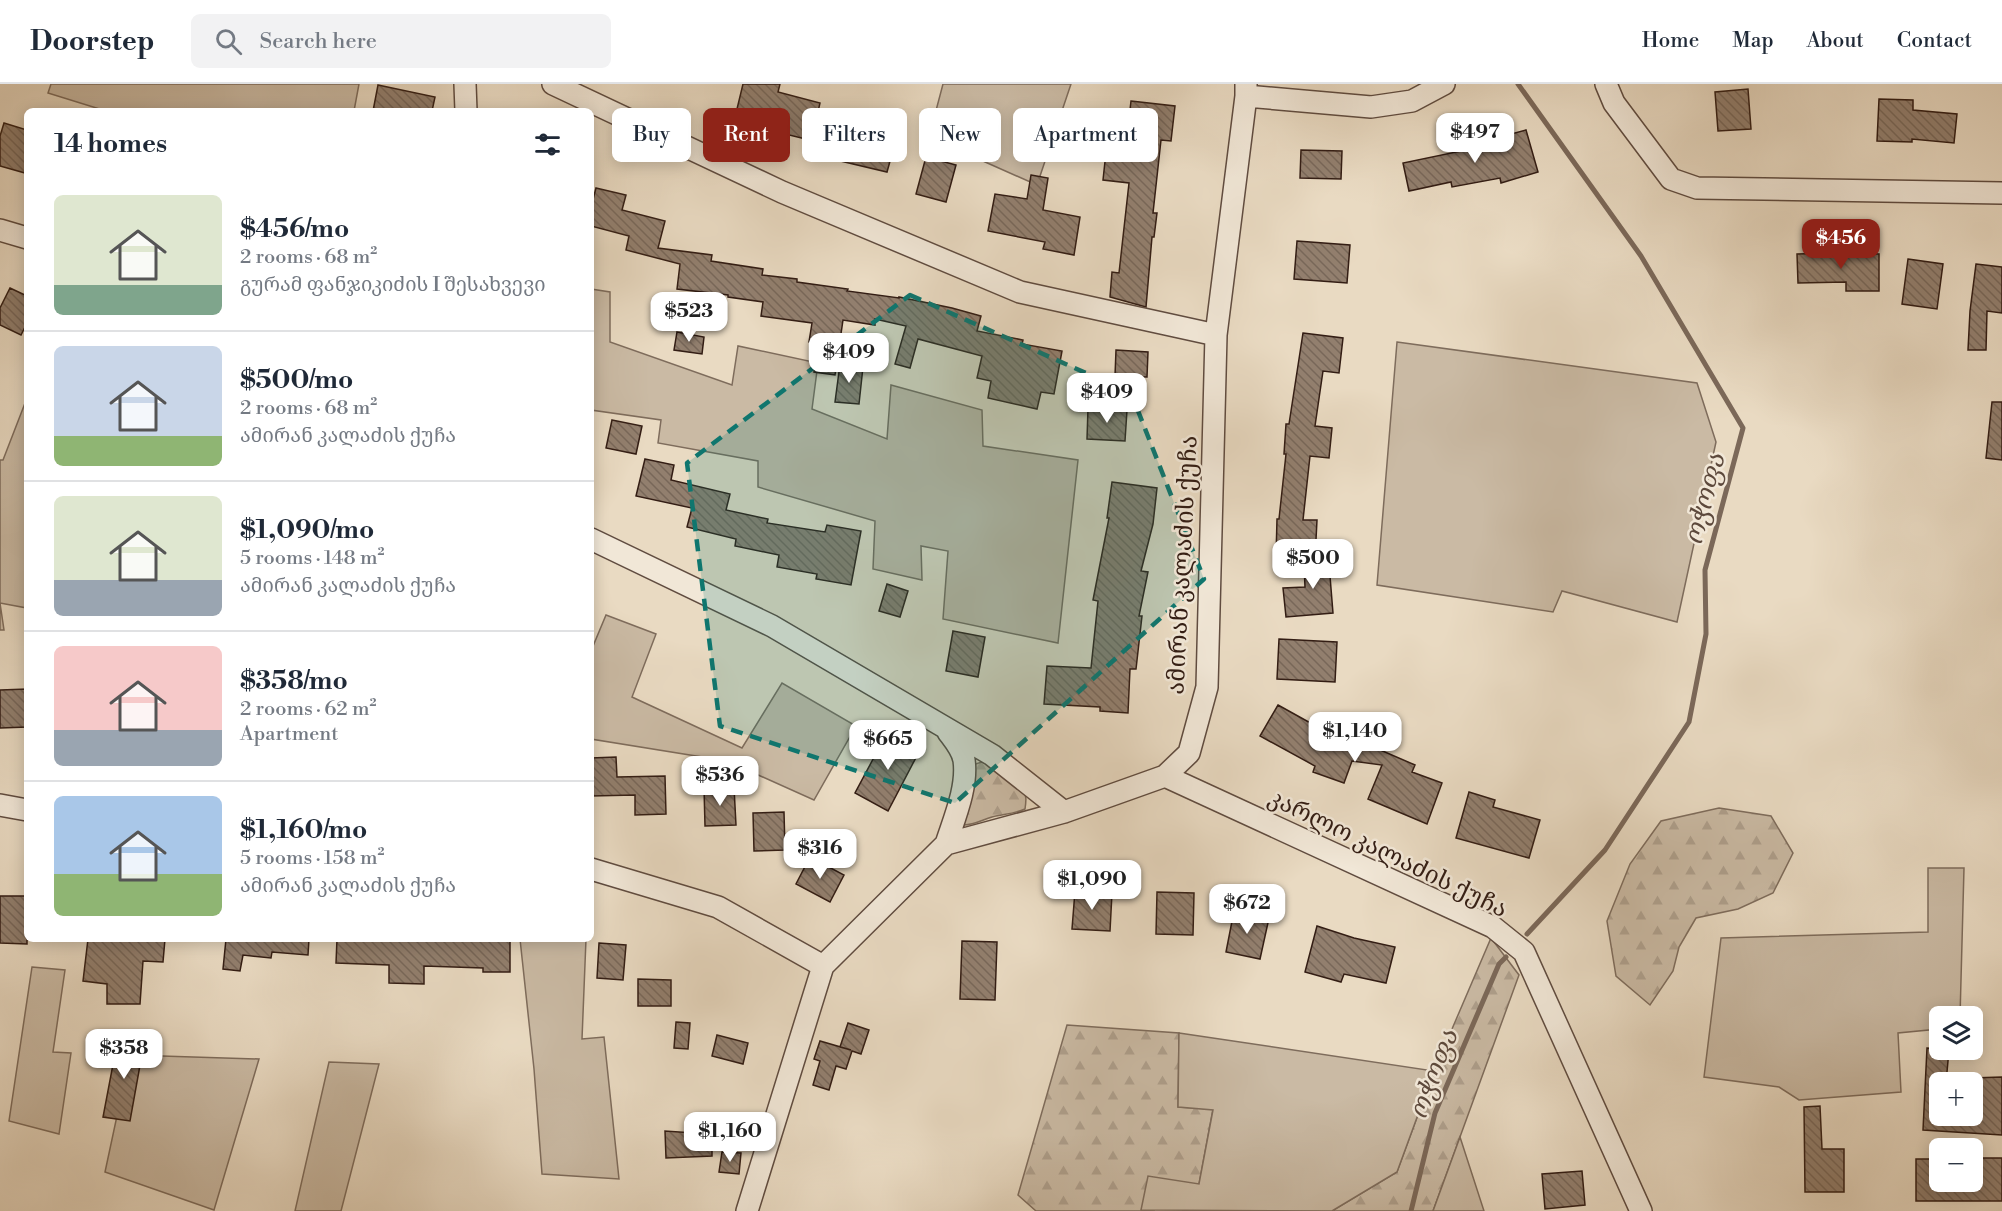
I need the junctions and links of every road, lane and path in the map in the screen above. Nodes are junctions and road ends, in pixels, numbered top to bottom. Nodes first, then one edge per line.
1 (465, 84) edge
2 (553, 84) edge
3 (1444, 84) edge
4 (1606, 84) edge
5 (1246, 90) edge
6 (466, 108) edge
7 (2002, 193) edge
8 (0, 230) edge
9 (24, 237) edge
10 (1216, 335) junction
11 (594, 540) edge
12 (944, 728) junction
13 (1165, 776) junction
14 (0, 805) edge
15 (24, 809) edge
16 (1064, 812) junction
17 (946, 844) junction
18 (594, 870) edge
19 (823, 966) junction
20 (747, 1211) edge
21 (1641, 1211) edge

1 - 6 street
2 - 10 street
3 - 5 street
4 - 7 street
5 - 10 street, ამირან კალაძის ქუჩა
8 - 9 street
10 - 13 street, ამირან კალაძის ქუჩა
11 - 12 street
12 - 16 street
12 - 17 street
13 - 16 street, ამირან კალაძის ქუჩა
13 - 21 street, კარლო კალაძის ქუჩა
14 - 15 street
16 - 17 street, ამირან კალაძის ქუჩა
17 - 19 street, ამირან კალაძის ქუჩა
18 - 19 street
19 - 20 street, ამირან კალაძის ქუჩა

